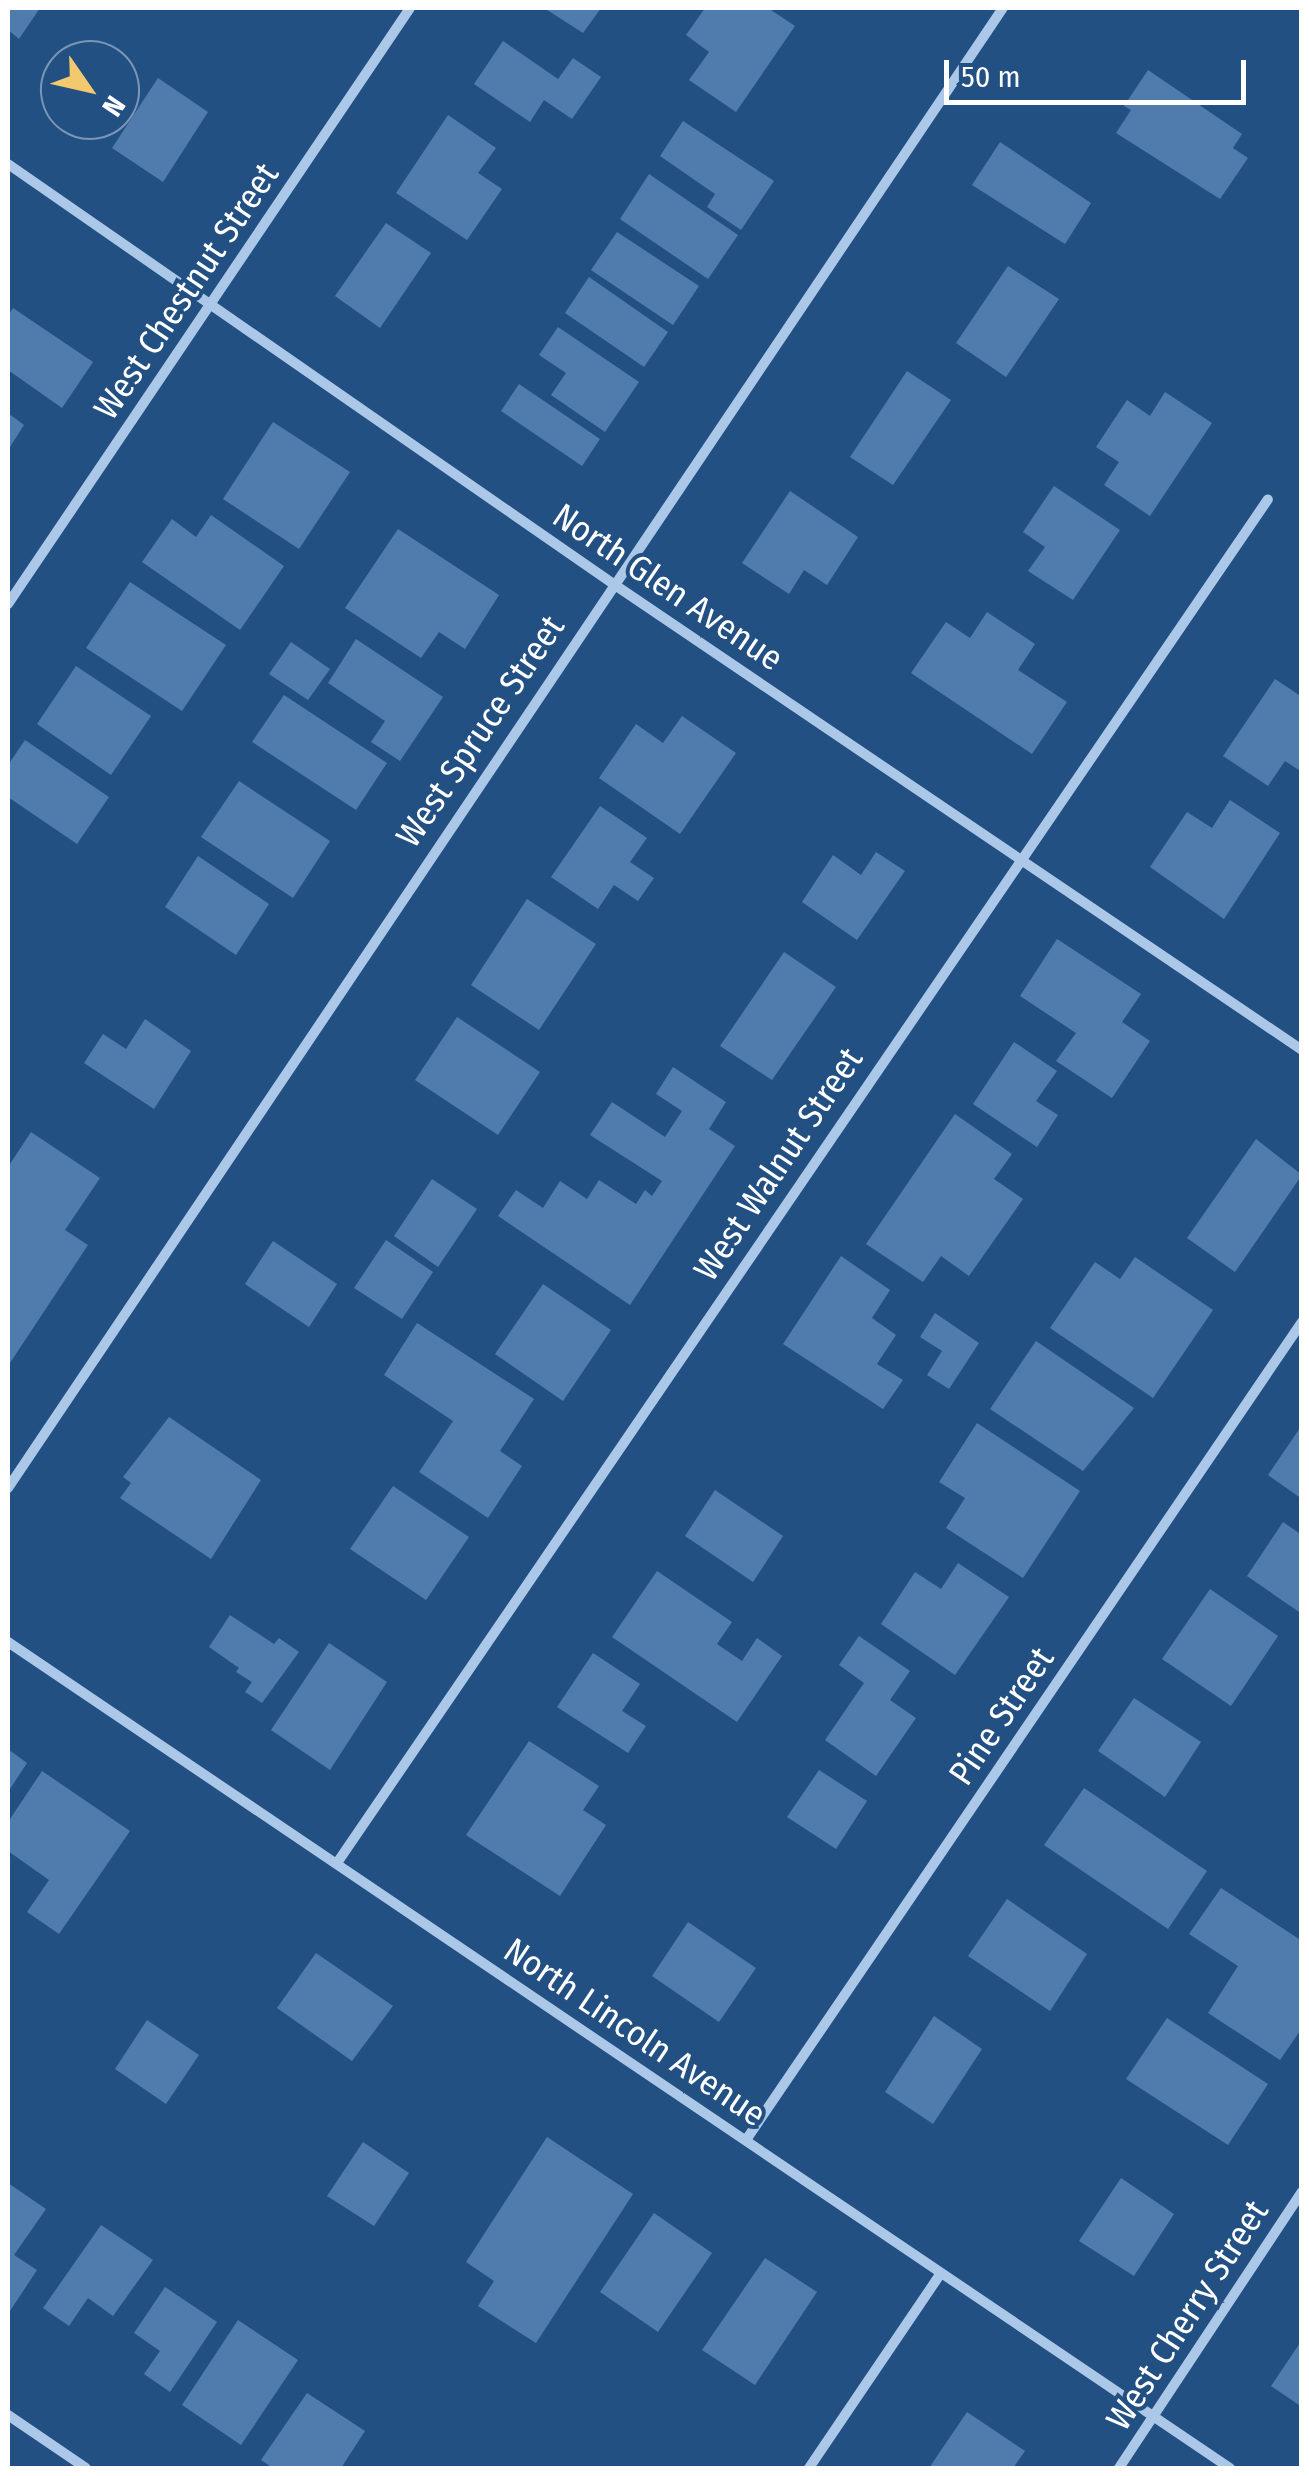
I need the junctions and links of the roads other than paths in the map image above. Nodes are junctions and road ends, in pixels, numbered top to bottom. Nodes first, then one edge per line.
1 (410, 8) edge
2 (1003, 8) edge
3 (8, 164) edge
4 (211, 304) junction
5 (1268, 498) dead end
6 (612, 583) junction
7 (8, 604) edge
8 (1020, 858) junction
9 (1302, 1050) edge
10 (1302, 1322) edge
11 (8, 1488) edge
12 (8, 1642) edge
13 (337, 1863) junction
14 (746, 2140) junction
15 (1302, 2192) edge
16 (942, 2273) junction
17 (8, 2415) edge
18 (1153, 2416) junction
19 (86, 2468) edge
20 (810, 2468) edge
21 (1119, 2468) edge
22 (1230, 2468) edge

1 - 4 street, West Chestnut Street
2 - 6 street, West Spruce Street
3 - 4 street, North Glen Avenue
4 - 6 street, North Glen Avenue
4 - 7 street, West Chestnut Street
5 - 8 street, West Walnut Street
6 - 8 street, North Glen Avenue
6 - 11 street, West Spruce Street
8 - 9 street, North Glen Avenue
8 - 13 street, West Walnut Street
10 - 14 street, Pine Street
12 - 13 street, North Lincoln Avenue
13 - 14 street, North Lincoln Avenue
14 - 16 street, North Lincoln Avenue
15 - 18 street, West Cherry Street
16 - 18 street, North Lincoln Avenue
16 - 20 street
17 - 19 street
18 - 21 street, West Cherry Street
18 - 22 street, North Lincoln Avenue

